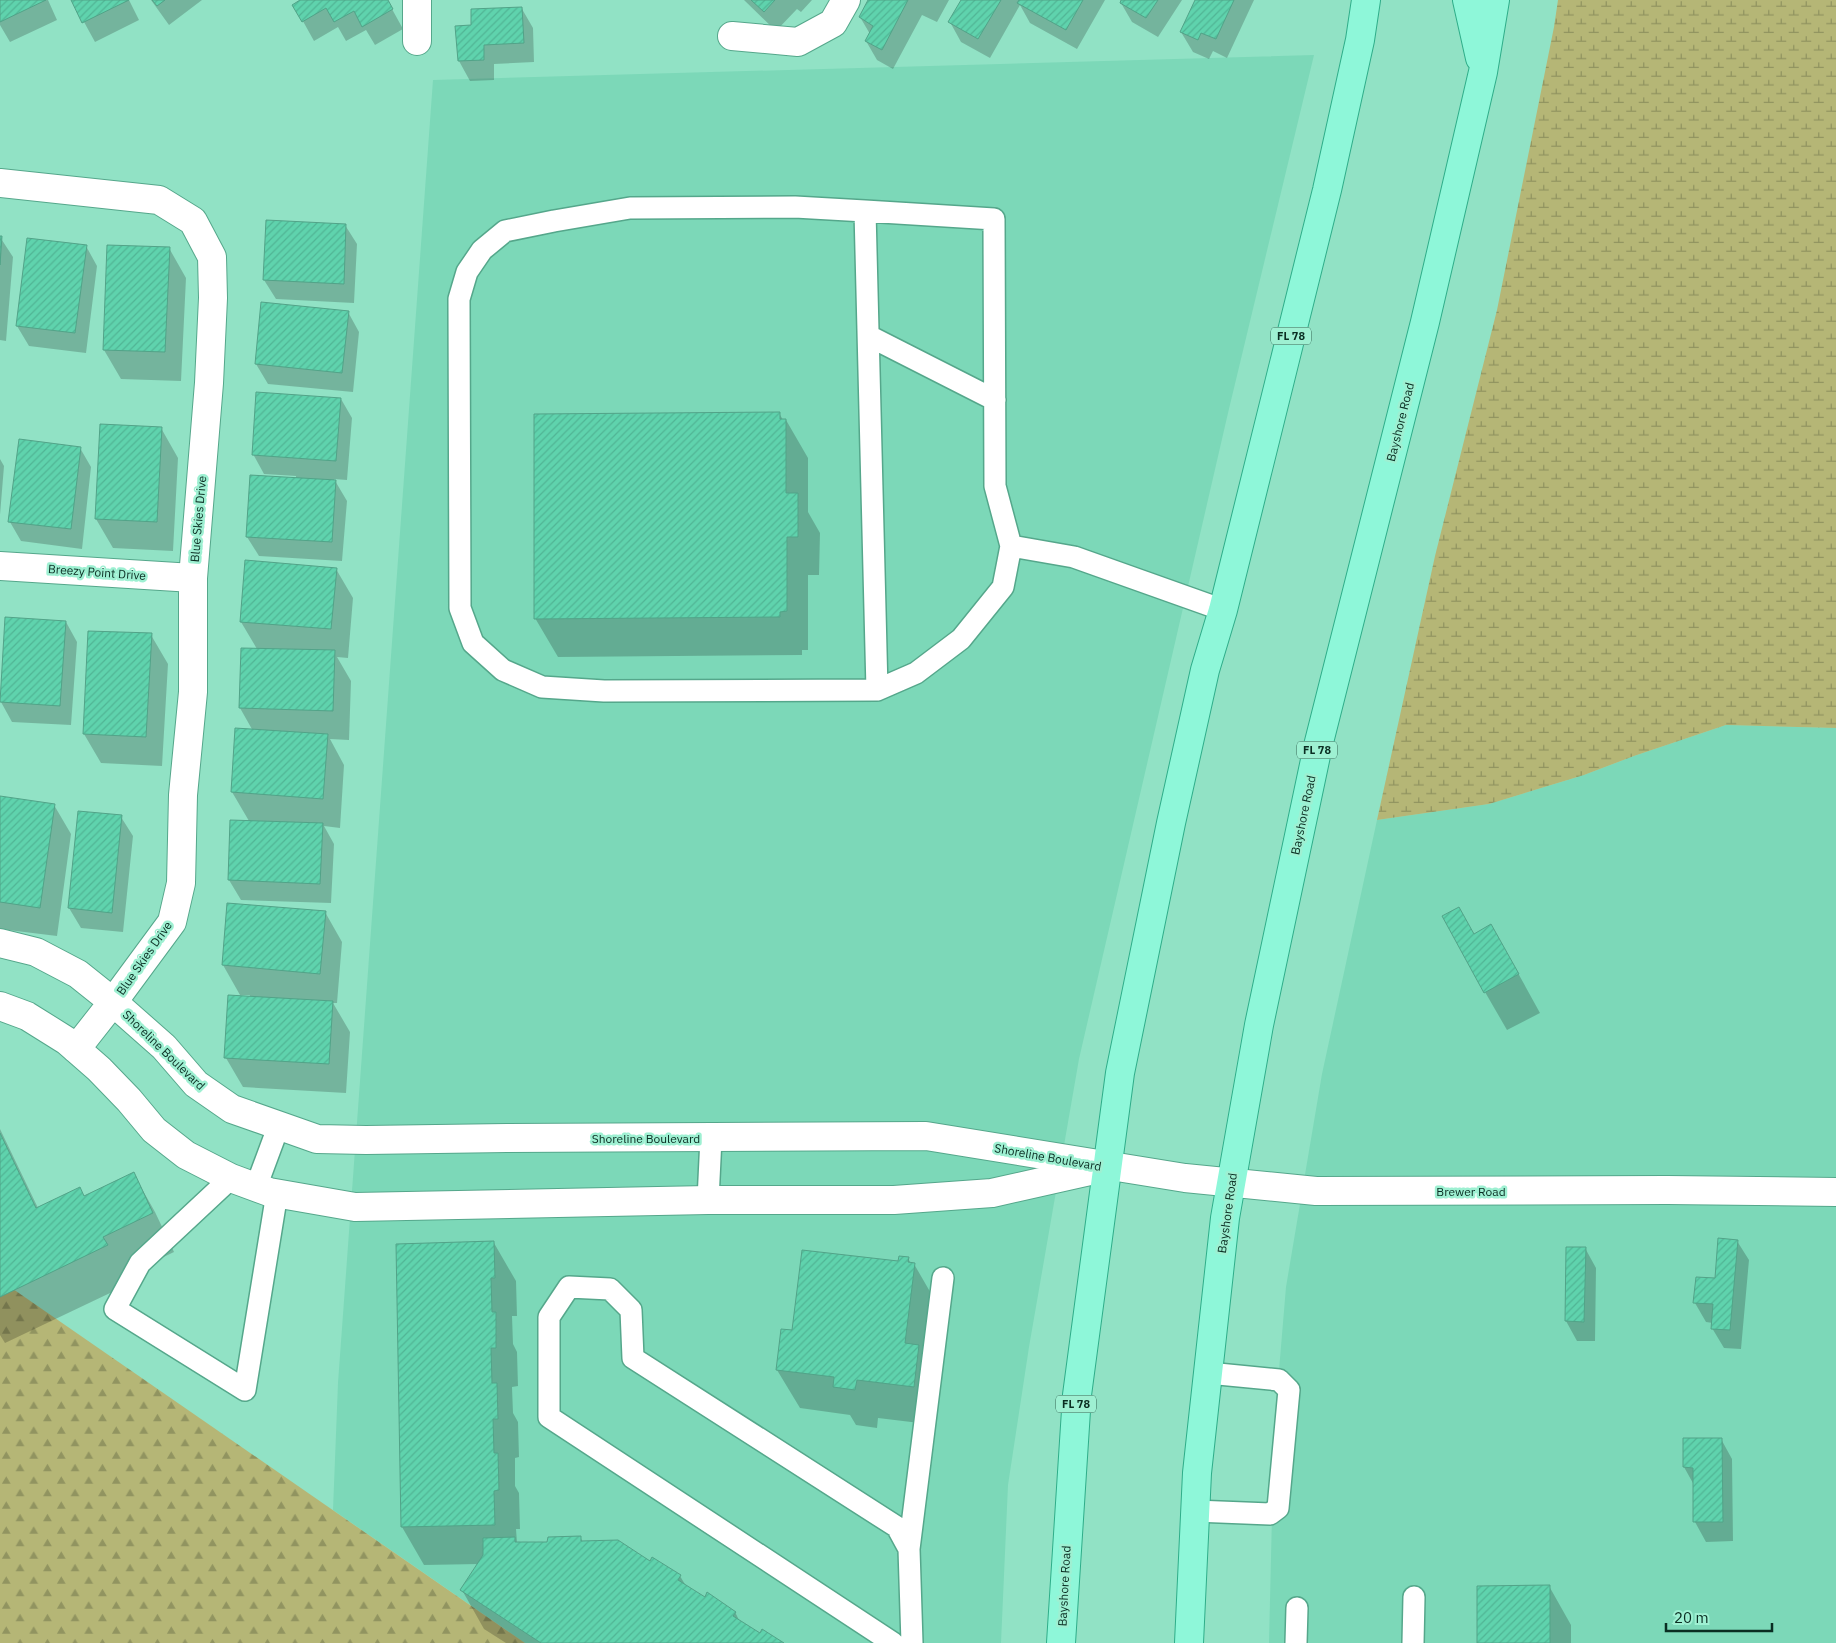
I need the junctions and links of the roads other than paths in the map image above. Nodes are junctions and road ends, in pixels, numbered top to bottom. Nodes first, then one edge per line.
1 (417, 0) edge
2 (846, 0) edge
3 (1366, 0) edge
4 (1468, 0) edge
5 (1495, 0) edge
6 (732, 36) dead end
7 (418, 41) dead end
8 (1483, 72) junction
9 (0, 183) edge
10 (865, 211) junction
11 (869, 336) junction
12 (994, 400) junction
13 (1011, 546) junction
14 (0, 566) edge
15 (193, 578) junction
16 (1223, 610) junction
17 (877, 690) junction
18 (0, 943) edge
19 (113, 1002) junction
20 (0, 1006) edge
21 (76, 1049) junction
22 (279, 1126) junction
23 (711, 1138) junction
24 (1108, 1167) junction
25 (231, 1178) junction
26 (1231, 1183) junction
27 (266, 1190) junction
28 (1836, 1192) edge
29 (708, 1200) junction
30 (943, 1278) dead end
31 (1208, 1373) junction
32 (1195, 1511) junction
33 (909, 1549) junction
34 (1414, 1597) dead end
35 (1297, 1608) dead end
36 (893, 1643) edge
37 (912, 1643) edge
38 (1061, 1643) edge
39 (1189, 1643) edge
40 (1296, 1643) edge
41 (1413, 1643) edge

1 - 7 street
2 - 6 street
3 - 16 main road, Bayshore Road / FL 78
4 - 8 main road
5 - 8 main road, Bayshore Road / FL 78
8 - 26 main road, Bayshore Road / FL 78
9 - 15 street, Blue Skies Drive
10 - 11 lane
10 - 12 lane
10 - 17 lane
11 - 12 lane
11 - 17 lane
12 - 13 lane
13 - 16 lane
13 - 17 lane
14 - 15 street, Breezy Point Drive
15 - 19 street, Blue Skies Drive
16 - 24 main road, Bayshore Road / FL 78
18 - 19 street, Shoreline Boulevard
19 - 21 street, Blue Skies Drive
19 - 22 street, Shoreline Boulevard
20 - 21 street, Shoreline Boulevard
21 - 25 street, Shoreline Boulevard
22 - 23 street, Shoreline Boulevard
22 - 27 lane
23 - 24 street, Shoreline Boulevard
23 - 29 lane
24 - 26 street, Brewer Road
24 - 29 street, Shoreline Boulevard
24 - 38 main road, Bayshore Road / FL 78
25 - 27 street, Shoreline Boulevard
25 - 27 lane
26 - 28 street, Brewer Road
26 - 31 main road, Bayshore Road / FL 78
27 - 29 street, Shoreline Boulevard
30 - 33 lane
31 - 32 main road, Bayshore Road / FL 78
31 - 32 lane
32 - 39 main road, Bayshore Road / FL 78
33 - 36 lane
33 - 37 lane
34 - 41 lane
35 - 40 lane

